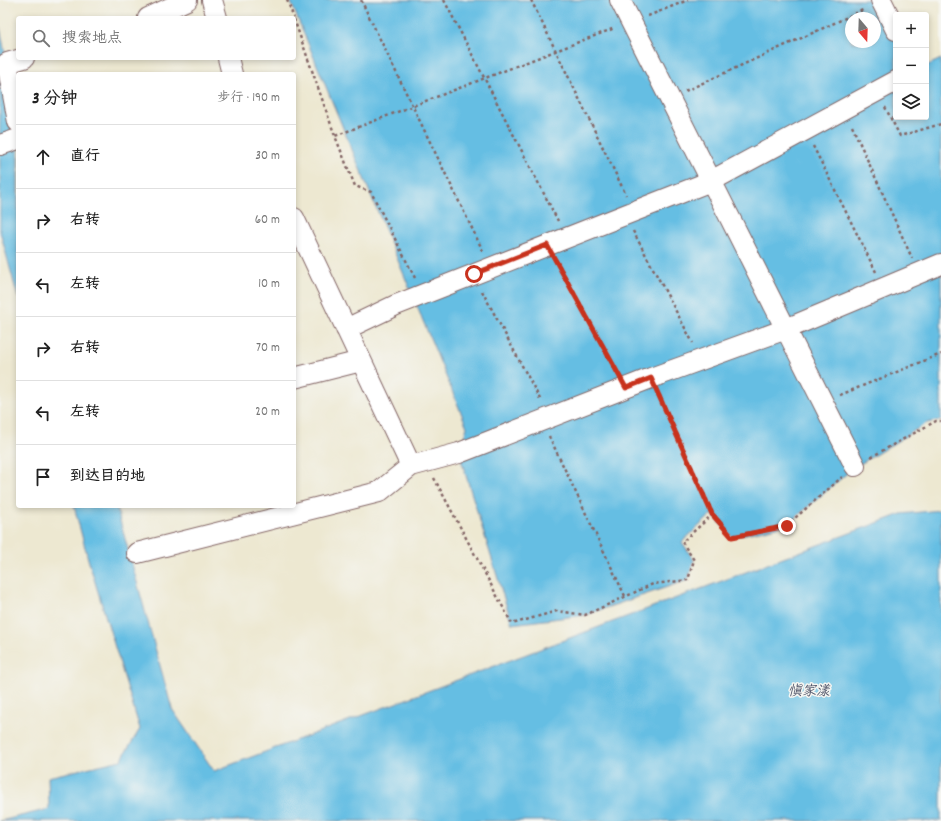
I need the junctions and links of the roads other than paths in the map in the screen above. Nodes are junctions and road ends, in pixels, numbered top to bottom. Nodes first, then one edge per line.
1 (186, 0) edge
2 (212, 0) edge
3 (620, 0) edge
4 (881, 1) edge
5 (152, 16) edge
6 (216, 16) edge
7 (893, 24) edge
8 (17, 60) edge
9 (228, 60) edge
10 (232, 72) edge
11 (893, 83) edge
12 (16, 111) edge
13 (16, 140) edge
14 (0, 145) edge
15 (711, 181) junction
16 (296, 222) edge
17 (941, 264) edge
18 (346, 329) junction
19 (786, 329) junction
20 (361, 361) junction
21 (296, 377) edge
22 (418, 464) junction
23 (855, 466) road end
24 (137, 553) dead end

1 - 5 street
2 - 6 street
3 - 15 street
4 - 7 street
8 - 12 street
9 - 10 street
11 - 15 street
13 - 14 street
15 - 18 street
15 - 19 street
16 - 18 street
17 - 19 street
18 - 20 street
19 - 22 street
19 - 23 street
20 - 21 street
20 - 22 street
22 - 24 street

